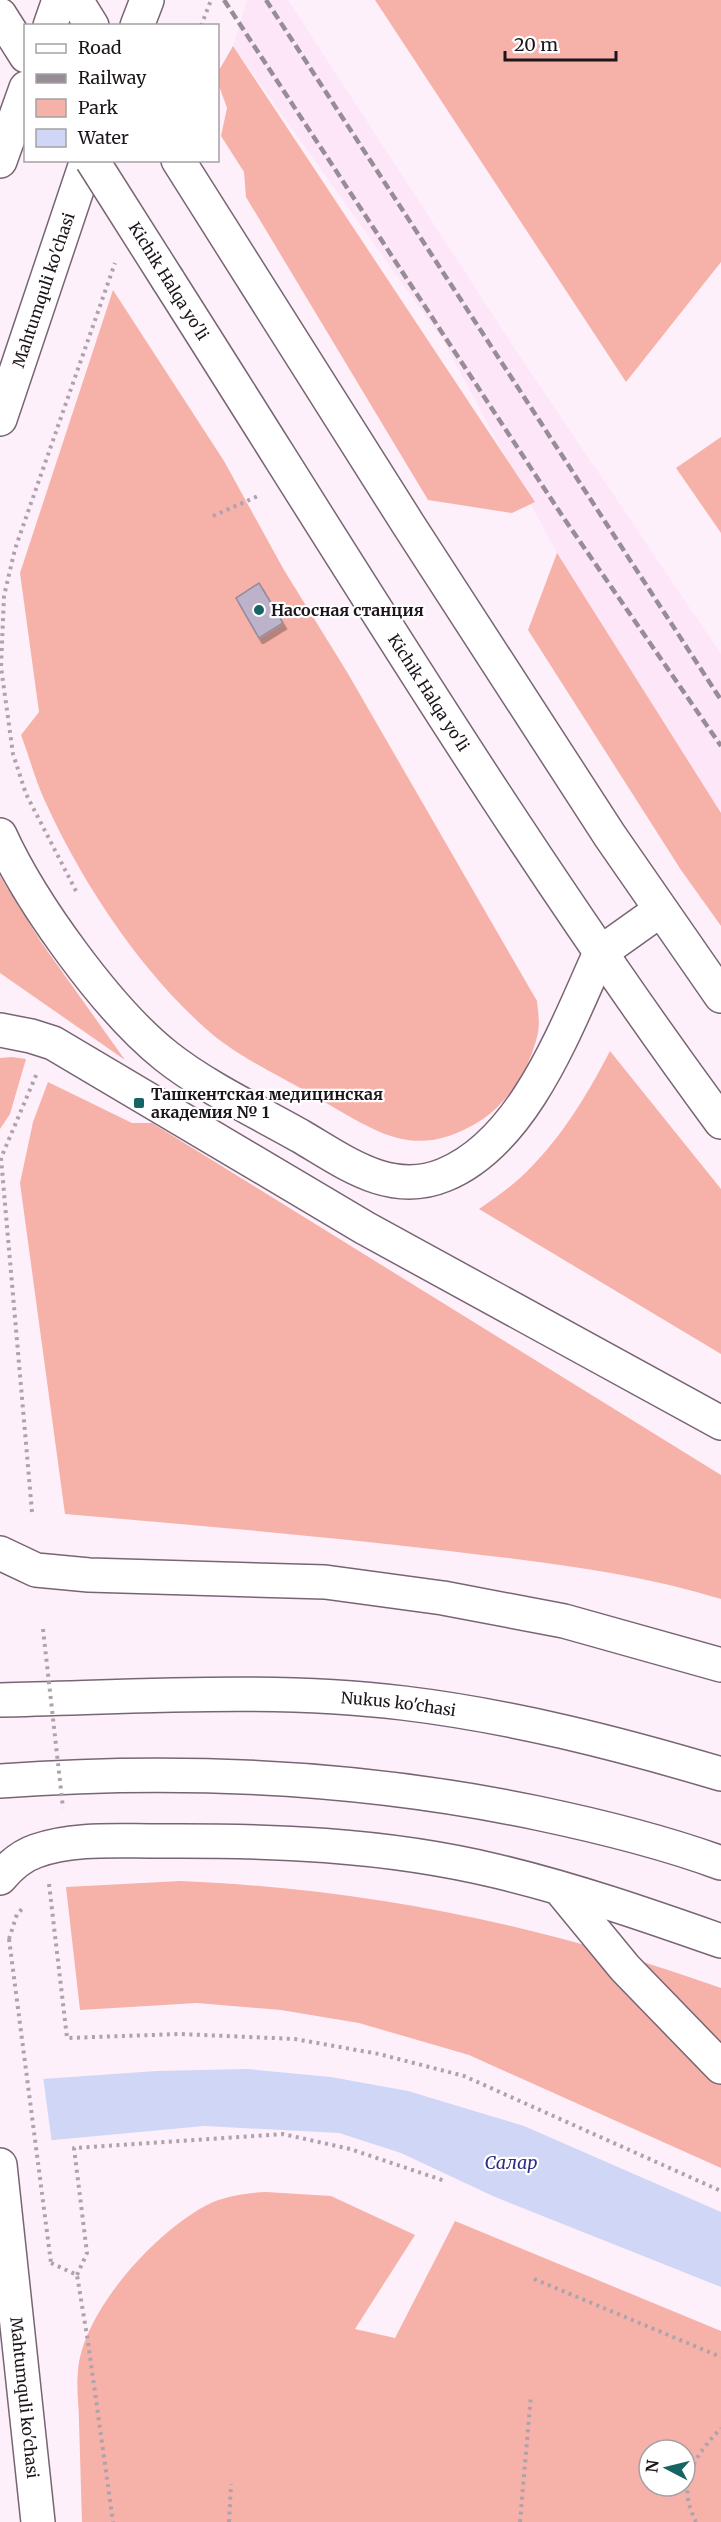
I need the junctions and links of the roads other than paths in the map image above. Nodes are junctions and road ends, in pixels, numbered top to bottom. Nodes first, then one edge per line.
1 (59, 0) edge
2 (76, 0) edge
3 (147, 0) edge
4 (0, 15) edge
5 (51, 24) edge
6 (91, 24) edge
7 (138, 24) edge
8 (24, 53) edge
9 (24, 94) edge
10 (0, 161) edge
11 (86, 162) edge
12 (93, 162) edge
13 (179, 162) edge
14 (0, 419) edge
15 (0, 835) edge
16 (659, 911) junction
17 (600, 953) junction
18 (721, 996) edge
19 (0, 1030) edge
20 (721, 1122) edge
21 (721, 1423) edge
22 (0, 1553) edge
23 (721, 1665) edge
24 (69, 1699) junction
25 (0, 1700) edge
26 (0, 1706) edge
27 (721, 1774) edge
28 (0, 1781) edge
29 (721, 1863) edge
30 (0, 1878) edge
31 (560, 1888) junction
32 (721, 1941) edge
33 (721, 2067) edge
34 (0, 2165) edge
35 (38, 2522) edge

1 - 5 main road
2 - 6 main road
3 - 7 main road
4 - 8 main road
9 - 10 main road
11 - 14 main road, Mahtumquli ko'chasi
12 - 17 main road, Kichik Halqa yo'li, bridge
13 - 16 main road
15 - 17 main road
16 - 17 main road
16 - 18 main road
17 - 20 main road, Kichik Halqa yo'li
19 - 21 main road
22 - 23 main road
24 - 25 main road
24 - 26 main road
24 - 27 main road, Nukus ko'chasi
28 - 29 main road
30 - 31 main road
31 - 32 main road
31 - 33 main road
34 - 35 main road, Mahtumquli ko'chasi

